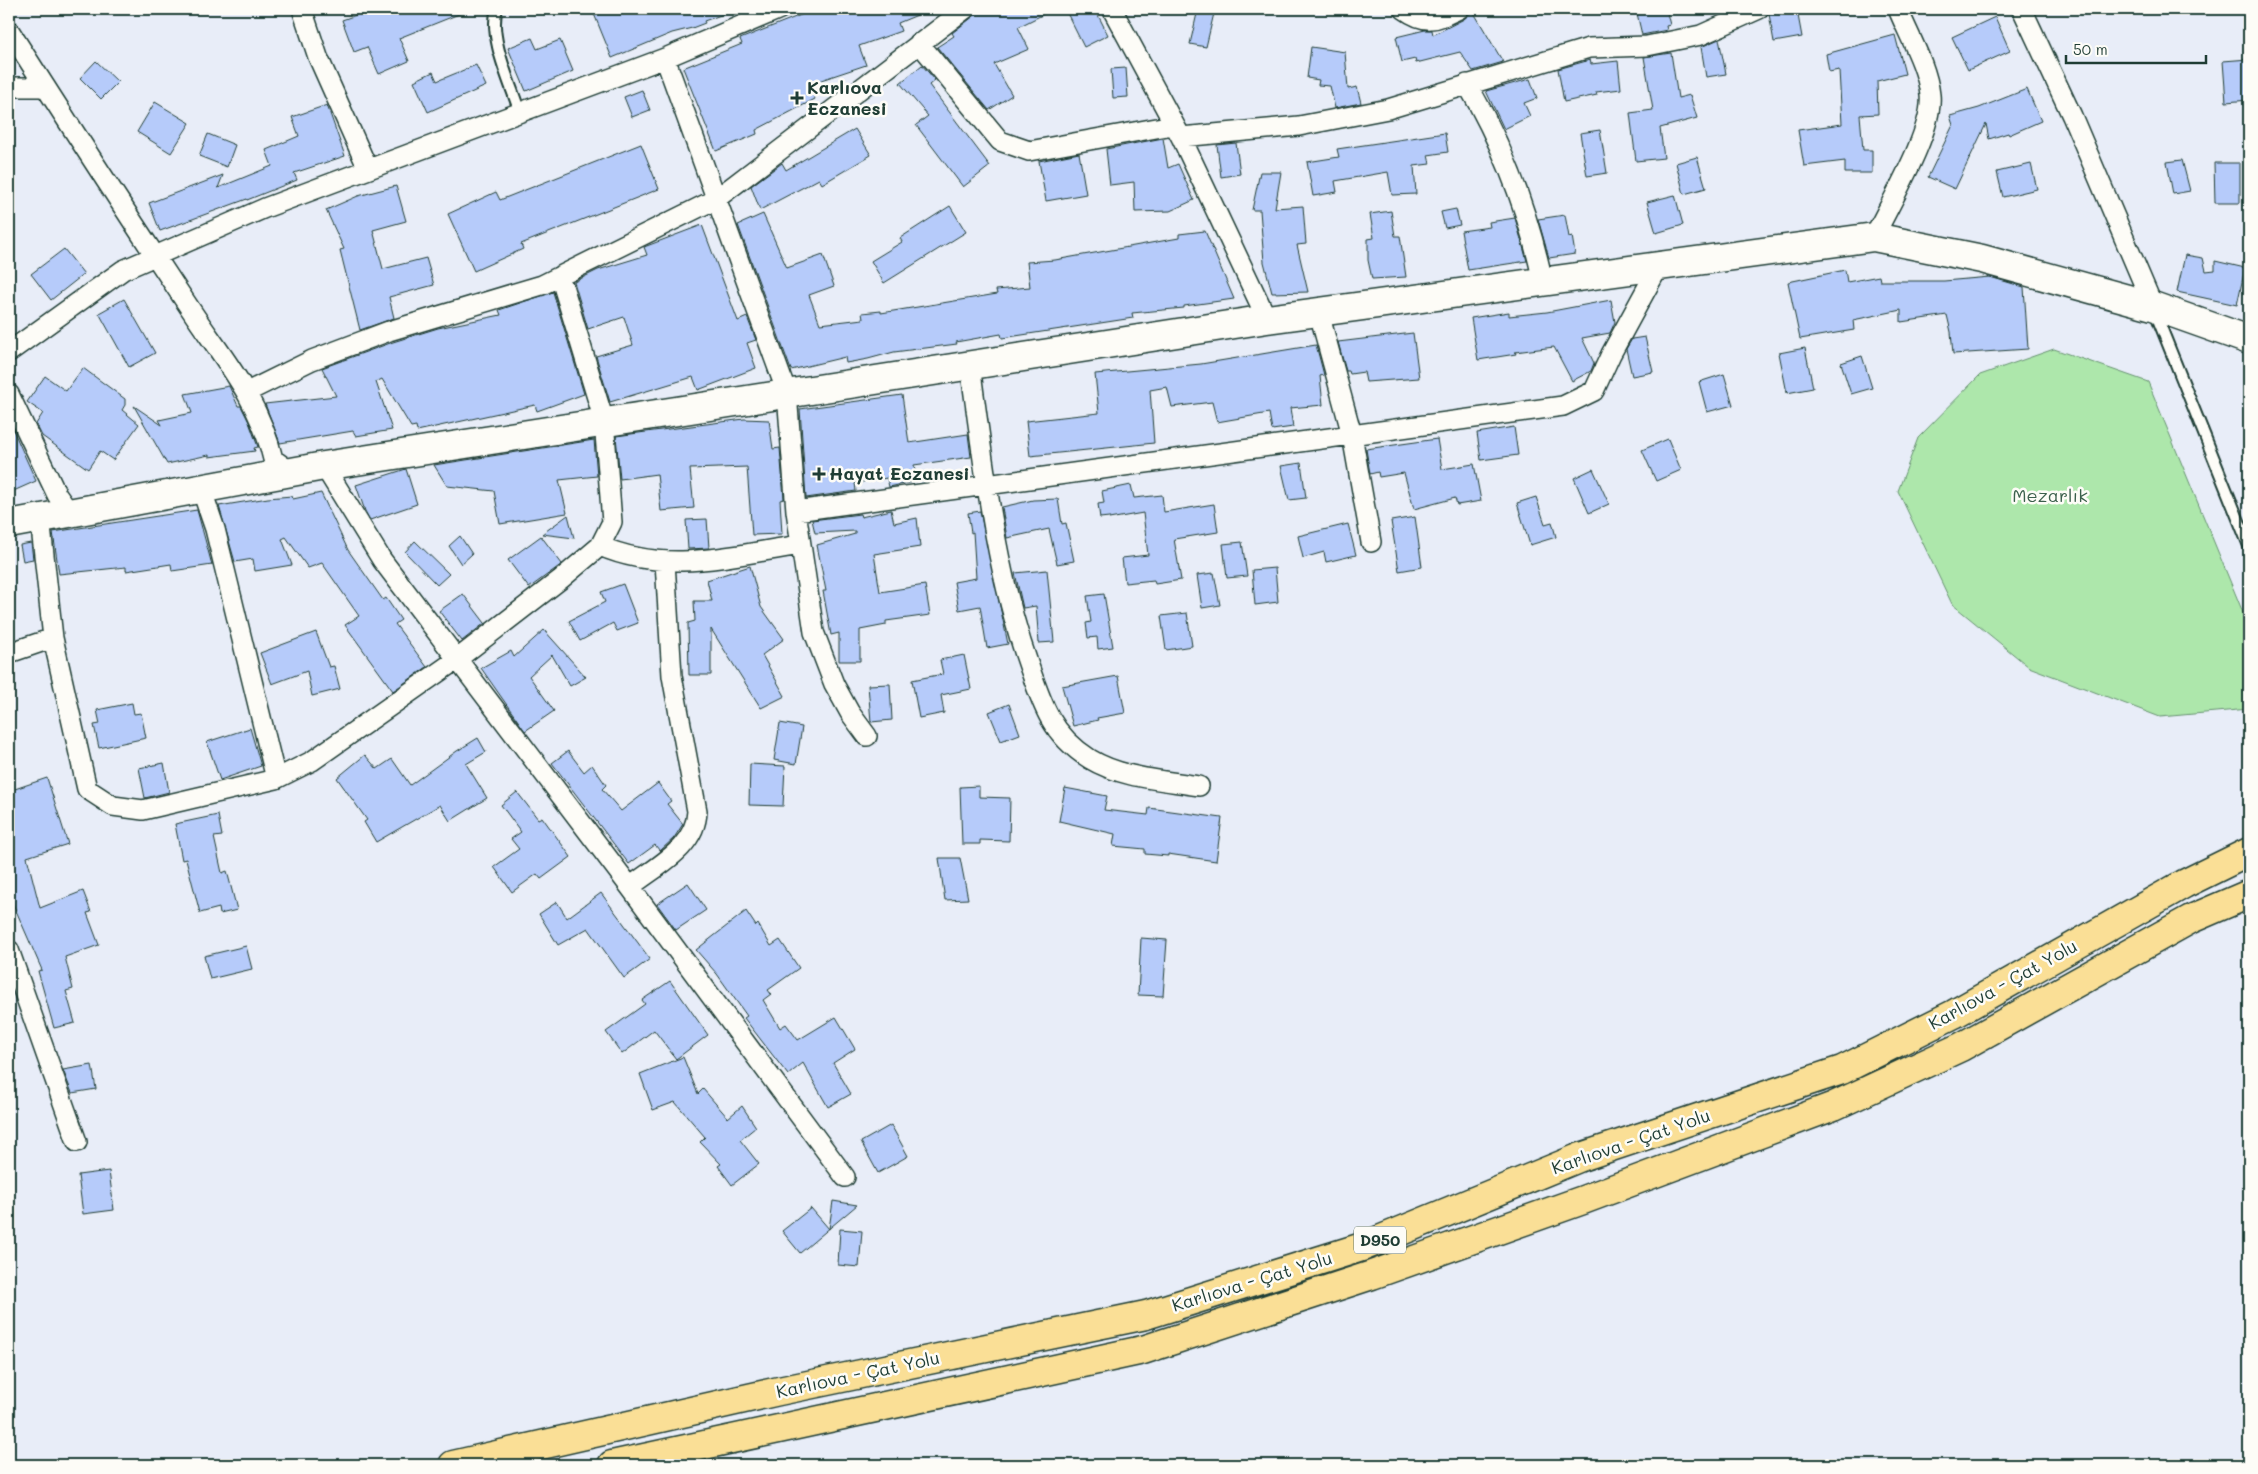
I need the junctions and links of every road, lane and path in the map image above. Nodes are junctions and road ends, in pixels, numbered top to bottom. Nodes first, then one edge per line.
1 (302, 9) edge
2 (497, 9) edge
3 (780, 9) edge
4 (966, 9) edge
5 (1112, 9) edge
6 (1404, 9) edge
7 (1459, 9) edge
8 (1759, 9) edge
9 (1898, 9) edge
10 (2022, 9) edge
11 (9, 30) edge
12 (919, 43) junction
13 (665, 58) junction
14 (1467, 84) junction
15 (45, 87) junction
16 (9, 88) edge
17 (520, 113) junction
18 (1177, 131) junction
19 (368, 170) junction
20 (716, 199) junction
21 (1874, 237) junction
22 (156, 256) junction
23 (1659, 266) junction
24 (560, 276) junction
25 (1543, 282) junction
26 (2153, 306) junction
27 (1319, 313) junction
28 (1267, 319) junction
29 (2249, 340) edge
30 (9, 352) edge
31 (970, 365) junction
32 (247, 392) junction
33 (787, 393) junction
34 (9, 394) edge
35 (604, 422) junction
36 (1352, 435) junction
37 (324, 466) junction
38 (291, 472) junction
39 (987, 485) junction
40 (201, 488) junction
41 (796, 511) junction
42 (69, 512) junction
43 (40, 518) junction
44 (9, 524) edge
45 (1371, 542) dead end
46 (801, 545) junction
47 (600, 546) junction
48 (2249, 546) edge
49 (665, 562) junction
50 (53, 638) junction
51 (9, 653) edge
52 (456, 660) junction
53 (867, 736) dead end
54 (276, 779) junction
55 (1199, 786) dead end
56 (2249, 852) edge
57 (630, 887) junction
58 (2249, 894) edge
59 (9, 950) edge
60 (14, 985) edge
61 (77, 1142) dead end
62 (845, 1178) dead end
63 (453, 1465) edge
64 (612, 1465) edge

1 - 19 street
2 - 17 lane
3 - 13 street
4 - 12 street
5 - 18 street
6 - 7 street
8 - 14 street
9 - 21 street
10 - 26 street
11 - 15 street
12 - 18 street
12 - 20 street
13 - 17 street
13 - 20 street
14 - 18 street
14 - 25 street
15 - 16 street
15 - 22 street
17 - 19 street
18 - 28 street
19 - 22 street
20 - 24 street
20 - 33 street
21 - 23 street
21 - 26 street
22 - 30 street
22 - 32 street
23 - 25 street
23 - 36 street
24 - 32 street
24 - 35 street
25 - 27 street
26 - 29 street
26 - 48 lane
27 - 28 street
27 - 36 street
28 - 31 street
31 - 33 street
31 - 39 street
32 - 38 street
33 - 35 street
33 - 41 street
34 - 42 street
35 - 37 street
35 - 47 street
36 - 39 street
36 - 45 street
37 - 38 street
37 - 52 street
38 - 40 street
39 - 41 street
39 - 55 street
40 - 42 street
40 - 54 street
41 - 46 street
42 - 43 street
43 - 44 street
43 - 50 street
46 - 49 street
46 - 53 street
47 - 49 street
47 - 52 street
49 - 57 street
50 - 51 street
50 - 54 street
52 - 54 street
52 - 57 street
56 - 63 highway, Karlıova - Çat Yolu / D950
57 - 62 street
58 - 64 highway, Karlıova - Çat Yolu / D950
59 - 60 street
60 - 61 street

